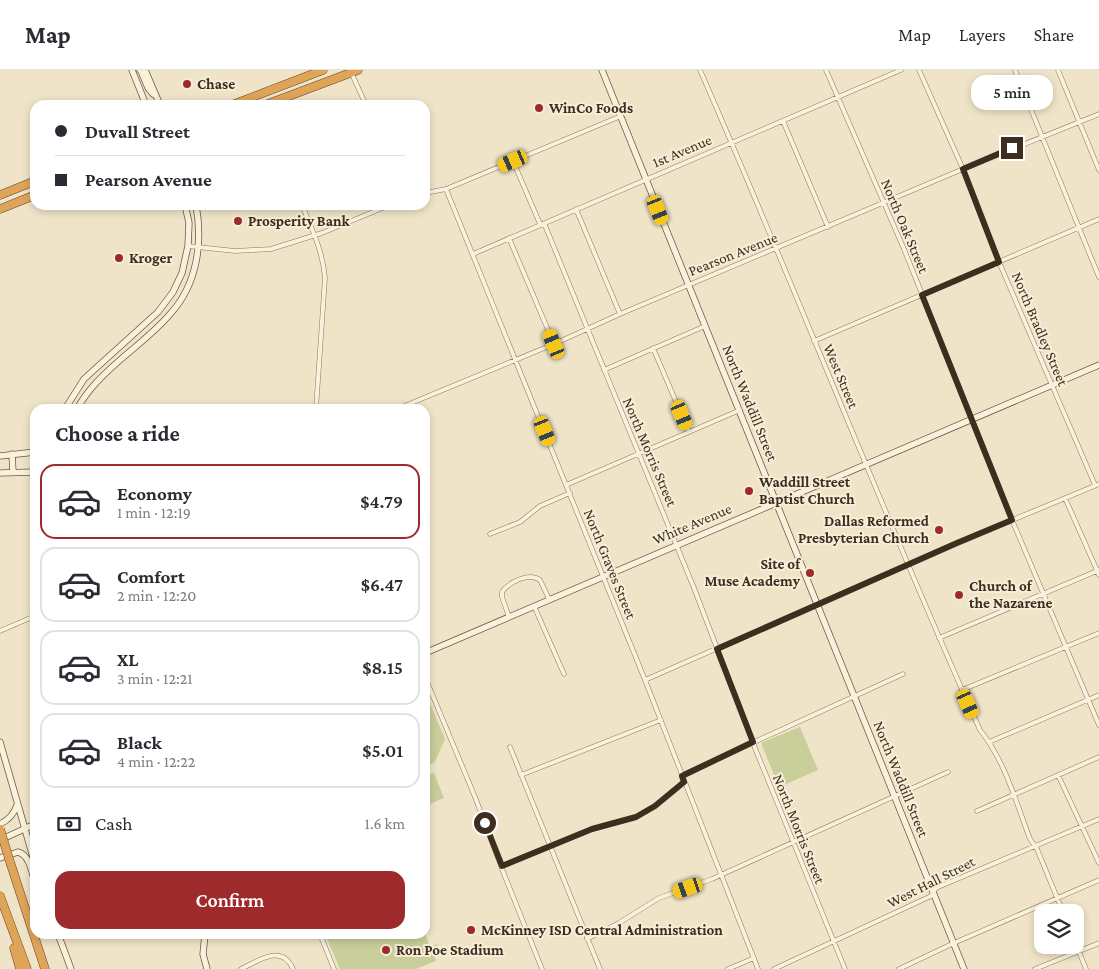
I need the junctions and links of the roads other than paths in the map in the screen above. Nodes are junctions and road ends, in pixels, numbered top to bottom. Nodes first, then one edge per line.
1 (132, 70) edge
2 (140, 70) edge
3 (145, 70) edge
4 (323, 70) edge
5 (602, 70) edge
6 (700, 70) edge
7 (826, 70) edge
8 (901, 70) edge
9 (919, 70) edge
10 (1015, 70) edge
11 (1058, 70) edge
12 (353, 71) edge
13 (258, 95) junction
14 (837, 97) junction
15 (144, 100) edge
16 (157, 100) edge
17 (157, 100) edge
18 (245, 100) edge
19 (261, 100) edge
20 (277, 100) edge
21 (364, 100) edge
22 (1099, 114) edge
23 (621, 116) junction
24 (783, 121) junction
25 (1078, 122) junction
26 (1041, 136) junction
27 (732, 142) junction
28 (513, 161) junction
29 (963, 169) junction
30 (1099, 170) edge
31 (646, 179) junction
32 (30, 183) edge
33 (446, 189) junction
34 (430, 192) edge
35 (0, 195) edge
36 (30, 197) edge
37 (883, 202) junction
38 (0, 209) edge
39 (576, 209) junction
40 (186, 210) edge
41 (197, 210) edge
42 (304, 210) edge
43 (378, 210) edge
44 (1099, 220) edge
45 (542, 224) junction
46 (828, 226) junction
47 (1079, 228) junction
48 (314, 236) junction
49 (509, 238) junction
50 (188, 246) junction
51 (199, 247) junction
52 (777, 249) junction
53 (473, 254) junction
54 (999, 262) junction
55 (1099, 277) edge
56 (689, 285) junction
57 (922, 295) junction
58 (620, 314) junction
59 (705, 326) junction
60 (588, 330) junction
61 (814, 341) junction
62 (554, 344) junction
63 (653, 348) junction
64 (516, 360) junction
65 (1099, 365) edge
66 (604, 370) junction
67 (1052, 384) junction
68 (67, 404) edge
69 (80, 404) edge
70 (316, 404) edge
71 (410, 404) edge
72 (740, 410) junction
73 (972, 419) junction
74 (689, 432) junction
75 (30, 452) edge
76 (12, 454) junction
77 (639, 454) junction
78 (0, 456) edge
79 (865, 464) junction
80 (13, 472) junction
81 (30, 472) edge
82 (0, 473) edge
83 (1097, 484) edge
84 (566, 485) junction
85 (570, 493) junction
86 (1065, 498) junction
87 (776, 502) junction
88 (1012, 520) junction
89 (490, 534) dead end
90 (676, 544) junction
91 (907, 564) junction
92 (1098, 572) edge
93 (603, 576) junction
94 (1043, 594) junction
95 (549, 599) junction
96 (817, 604) junction
97 (534, 606) junction
98 (509, 616) junction
99 (30, 618) edge
100 (0, 631) edge
101 (1099, 633) edge
102 (939, 638) junction
103 (1065, 647) junction
104 (717, 649) junction
105 (430, 651) edge
106 (564, 674) dead end
107 (903, 674) dead end
108 (645, 680) junction
109 (430, 689) edge
110 (962, 690) junction
111 (854, 695) junction
112 (1099, 695) edge
113 (1089, 700) junction
114 (661, 720) junction
115 (1099, 725) edge
116 (0, 742) edge
117 (753, 742) junction
118 (989, 742) junction
119 (510, 747) dead end
120 (1099, 757) edge
121 (948, 772) dead end
122 (521, 775) junction
123 (1058, 775) junction
124 (682, 776) junction
125 (684, 782) junction
126 (1013, 794) junction
127 (894, 796) junction
128 (17, 805) junction
129 (976, 810) dead end
130 (1099, 819) edge
131 (0, 824) edge
132 (30, 826) edge
133 (1083, 826) junction
134 (0, 829) edge
135 (24, 829) junction
136 (0, 840) edge
137 (793, 842) junction
138 (550, 846) junction
139 (1034, 846) junction
140 (30, 848) edge
141 (0, 858) edge
142 (1099, 863) edge
143 (502, 866) junction
144 (30, 868) edge
145 (720, 874) junction
146 (1099, 880) edge
147 (934, 892) junction
148 (1, 898) edge
149 (1057, 898) junction
150 (1060, 904) edge
151 (30, 923) edge
152 (35, 939) edge
153 (59, 939) edge
154 (204, 939) edge
155 (322, 939) edge
156 (587, 939) junction
157 (834, 941) junction
158 (954, 943) junction
159 (1099, 943) edge
160 (1084, 949) edge
161 (1072, 954) edge
162 (1080, 954) edge
163 (754, 958) junction
164 (20, 969) edge
165 (27, 969) edge
166 (45, 969) edge
167 (71, 969) edge
168 (207, 969) edge
169 (241, 969) edge
170 (293, 969) edge
171 (334, 969) edge
172 (542, 969) edge
173 (600, 969) edge
174 (728, 969) edge
175 (758, 969) edge
176 (774, 969) edge
177 (845, 969) edge
178 (899, 969) edge
179 (964, 969) edge
180 (1035, 969) edge
181 (1086, 969) edge

1 - 15 street
2 - 16 street
3 - 17 street
4 - 13 highway
5 - 23 street, North Waddill Street
6 - 27 street, West Street
7 - 14 street, North Oak Street
8 - 14 street, 1st Avenue
9 - 29 street, North Bradley Street
10 - 26 street
11 - 25 street
12 - 20 highway
12 - 21 street
13 - 18 highway
13 - 19 street
14 - 24 street, 1st Avenue
14 - 37 street, North Oak Street
22 - 25 street, Pearson Avenue
23 - 28 street
23 - 31 street, North Waddill Street
24 - 27 street, 1st Avenue
24 - 46 street
25 - 26 street, Pearson Avenue
25 - 30 street
26 - 29 street, Pearson Avenue
26 - 47 street
27 - 31 street, 1st Avenue
27 - 52 street, West Street
28 - 33 street
28 - 45 street, North Morris Street
29 - 37 street, Pearson Avenue
29 - 54 street, North Bradley Street
31 - 39 street, 1st Avenue
31 - 56 street, North Waddill Street
32 - 35 highway
33 - 34 street
33 - 53 street, North Graves Street
36 - 38 highway
37 - 46 street, Pearson Avenue
37 - 57 street, North Oak Street
39 - 45 street, 1st Avenue
39 - 58 street
40 - 50 street
41 - 51 street
42 - 48 street
43 - 48 street
44 - 47 street
45 - 49 street, 1st Avenue
45 - 60 street, North Morris Street
46 - 52 street, Pearson Avenue
47 - 54 street
47 - 55 street
48 - 51 street
48 - 70 street
49 - 53 street, 1st Avenue
49 - 62 street
50 - 51 street
50 - 68 street
51 - 69 street
52 - 56 street, Pearson Avenue
52 - 61 street, West Street
53 - 64 street, North Graves Street
54 - 57 street
54 - 67 street, North Bradley Street
56 - 58 street, Pearson Avenue
56 - 59 street, North Waddill Street
57 - 61 street
57 - 73 street, North Oak Street
58 - 60 street, Pearson Avenue
59 - 63 street
59 - 72 street, North Waddill Street
60 - 62 street, Pearson Avenue
60 - 66 street, North Morris Street
61 - 79 street, West Street
62 - 64 street, Pearson Avenue
63 - 66 street
63 - 74 street
64 - 71 street, Pearson Avenue
64 - 84 street, North Graves Street
65 - 67 street, White Avenue
66 - 77 street, North Morris Street
67 - 73 street, White Avenue
67 - 83 street, North Bradley Street
72 - 74 street
72 - 87 street, North Waddill Street
73 - 79 street, White Avenue
73 - 88 street, North Oak Street
74 - 77 street
75 - 76 street
76 - 78 street
76 - 80 street
77 - 84 street
77 - 90 street, North Morris Street
79 - 87 street, White Avenue
79 - 91 street, West Street
80 - 81 street
80 - 82 street
83 - 86 street
84 - 85 street, North Graves Street
85 - 89 street
85 - 93 street, North Graves Street
86 - 88 street
86 - 92 street
87 - 90 street, White Avenue
87 - 96 street, North Waddill Street
88 - 91 street
88 - 94 street, North Oak Street
90 - 93 street, White Avenue
90 - 104 street, North Morris Street
91 - 96 street
91 - 102 street, West Street
92 - 94 street
93 - 95 street, White Avenue
93 - 108 street, North Graves Street
94 - 102 street
94 - 103 street, North Oak Street
95 - 97 street, White Avenue
95 - 98 street
96 - 104 street
96 - 111 street, North Waddill Street
97 - 98 street, White Avenue
97 - 106 street
98 - 105 street, White Avenue
99 - 100 street
101 - 103 street
102 - 110 street, West Street
103 - 110 street
103 - 113 street, North Oak Street
104 - 108 street
104 - 117 street, North Morris Street
107 - 111 street
108 - 114 street, North Graves Street
109 - 143 street
110 - 118 street, West Street
111 - 117 street
111 - 127 street, North Waddill Street
112 - 113 street
113 - 115 street, North Oak Street
113 - 118 street
114 - 122 street
114 - 124 street, North Graves Street
116 - 128 street
117 - 124 street
117 - 137 street, North Morris Street
118 - 126 street, West Street
119 - 122 street
120 - 123 street
121 - 127 street
122 - 138 street
123 - 126 street
123 - 133 street
124 - 125 street, North Graves Street
125 - 138 street
125 - 145 street, North Graves Street
126 - 129 street
126 - 139 street, West Street
127 - 137 street
127 - 147 street, North Waddill Street
128 - 131 street
128 - 135 street
130 - 133 street, West Hall Street
132 - 135 street
133 - 139 street, West Hall Street
133 - 142 street
134 - 151 highway, bridge
135 - 136 street
135 - 140 street
137 - 145 street
137 - 157 street, North Morris Street
138 - 143 street
138 - 156 street
139 - 147 street, West Hall Street
139 - 149 street, West Street
141 - 144 street
143 - 172 street
145 - 156 street
145 - 163 street, North Graves Street
146 - 149 street
147 - 157 street, West Hall Street
147 - 158 street, North Waddill Street
148 - 164 highway
148 - 165 highway
149 - 150 street, West Street
149 - 158 street
152 - 166 highway, bridge
153 - 167 street
154 - 168 street
155 - 171 street
156 - 173 street
157 - 176 street, West Hall Street
157 - 177 street, North Morris Street
158 - 178 street
158 - 179 street, North Waddill Street
159 - 160 street
161 - 180 street
162 - 181 street
163 - 174 street
163 - 175 street, North Graves Street
169 - 170 street

